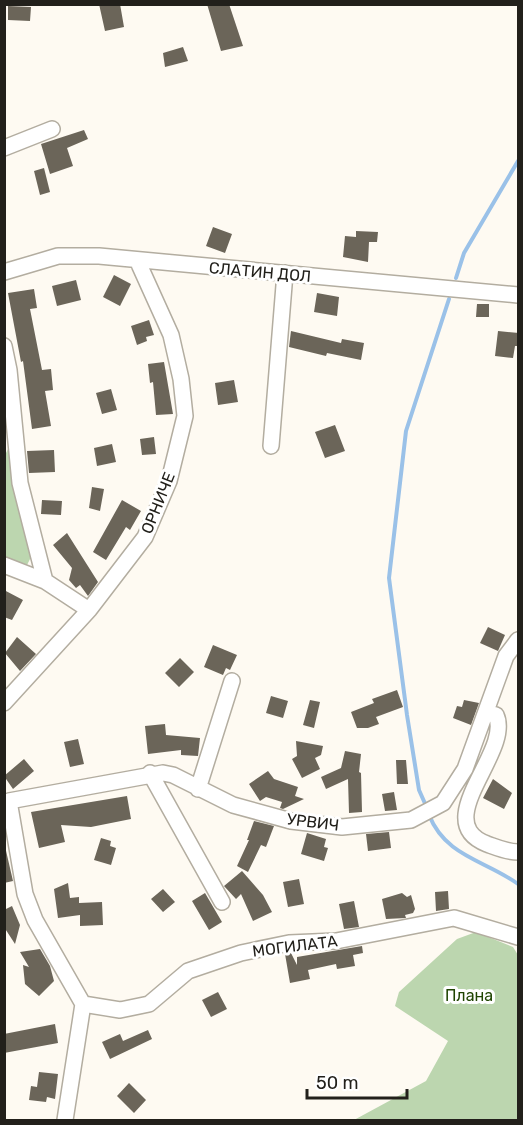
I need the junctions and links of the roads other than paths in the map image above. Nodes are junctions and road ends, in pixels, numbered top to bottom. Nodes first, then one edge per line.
1 (52, 129) dead end
2 (4, 148) edge
3 (138, 262) junction
4 (4, 272) edge
5 (285, 273) junction
6 (519, 295) edge
7 (4, 346) edge
8 (272, 446) dead end
9 (4, 566) edge
10 (45, 581) junction
11 (89, 610) junction
12 (519, 640) edge
13 (232, 681) dead end
14 (4, 703) edge
15 (487, 712) junction
16 (150, 773) junction
17 (198, 789) junction
18 (7, 799) edge
19 (519, 852) edge
20 (222, 902) dead end
21 (519, 937) edge
22 (83, 1004) junction
23 (65, 1120) edge

1 - 2 street
3 - 4 street, СЛАТИН ДОЛ
3 - 5 street, СЛАТИН ДОЛ
3 - 11 street, ОРНИЧЕ
5 - 6 street, СЛАТИН ДОЛ
5 - 8 street
7 - 10 street
9 - 10 street
10 - 11 street
11 - 14 street, ОРНИЧЕ
12 - 15 street, УРВИЧ
13 - 17 street
15 - 17 street, УРВИЧ
15 - 19 street
16 - 17 street, УРВИЧ
16 - 18 street, УРВИЧ
16 - 20 street
18 - 22 street
21 - 22 street, МОГИЛАТА
22 - 23 street

